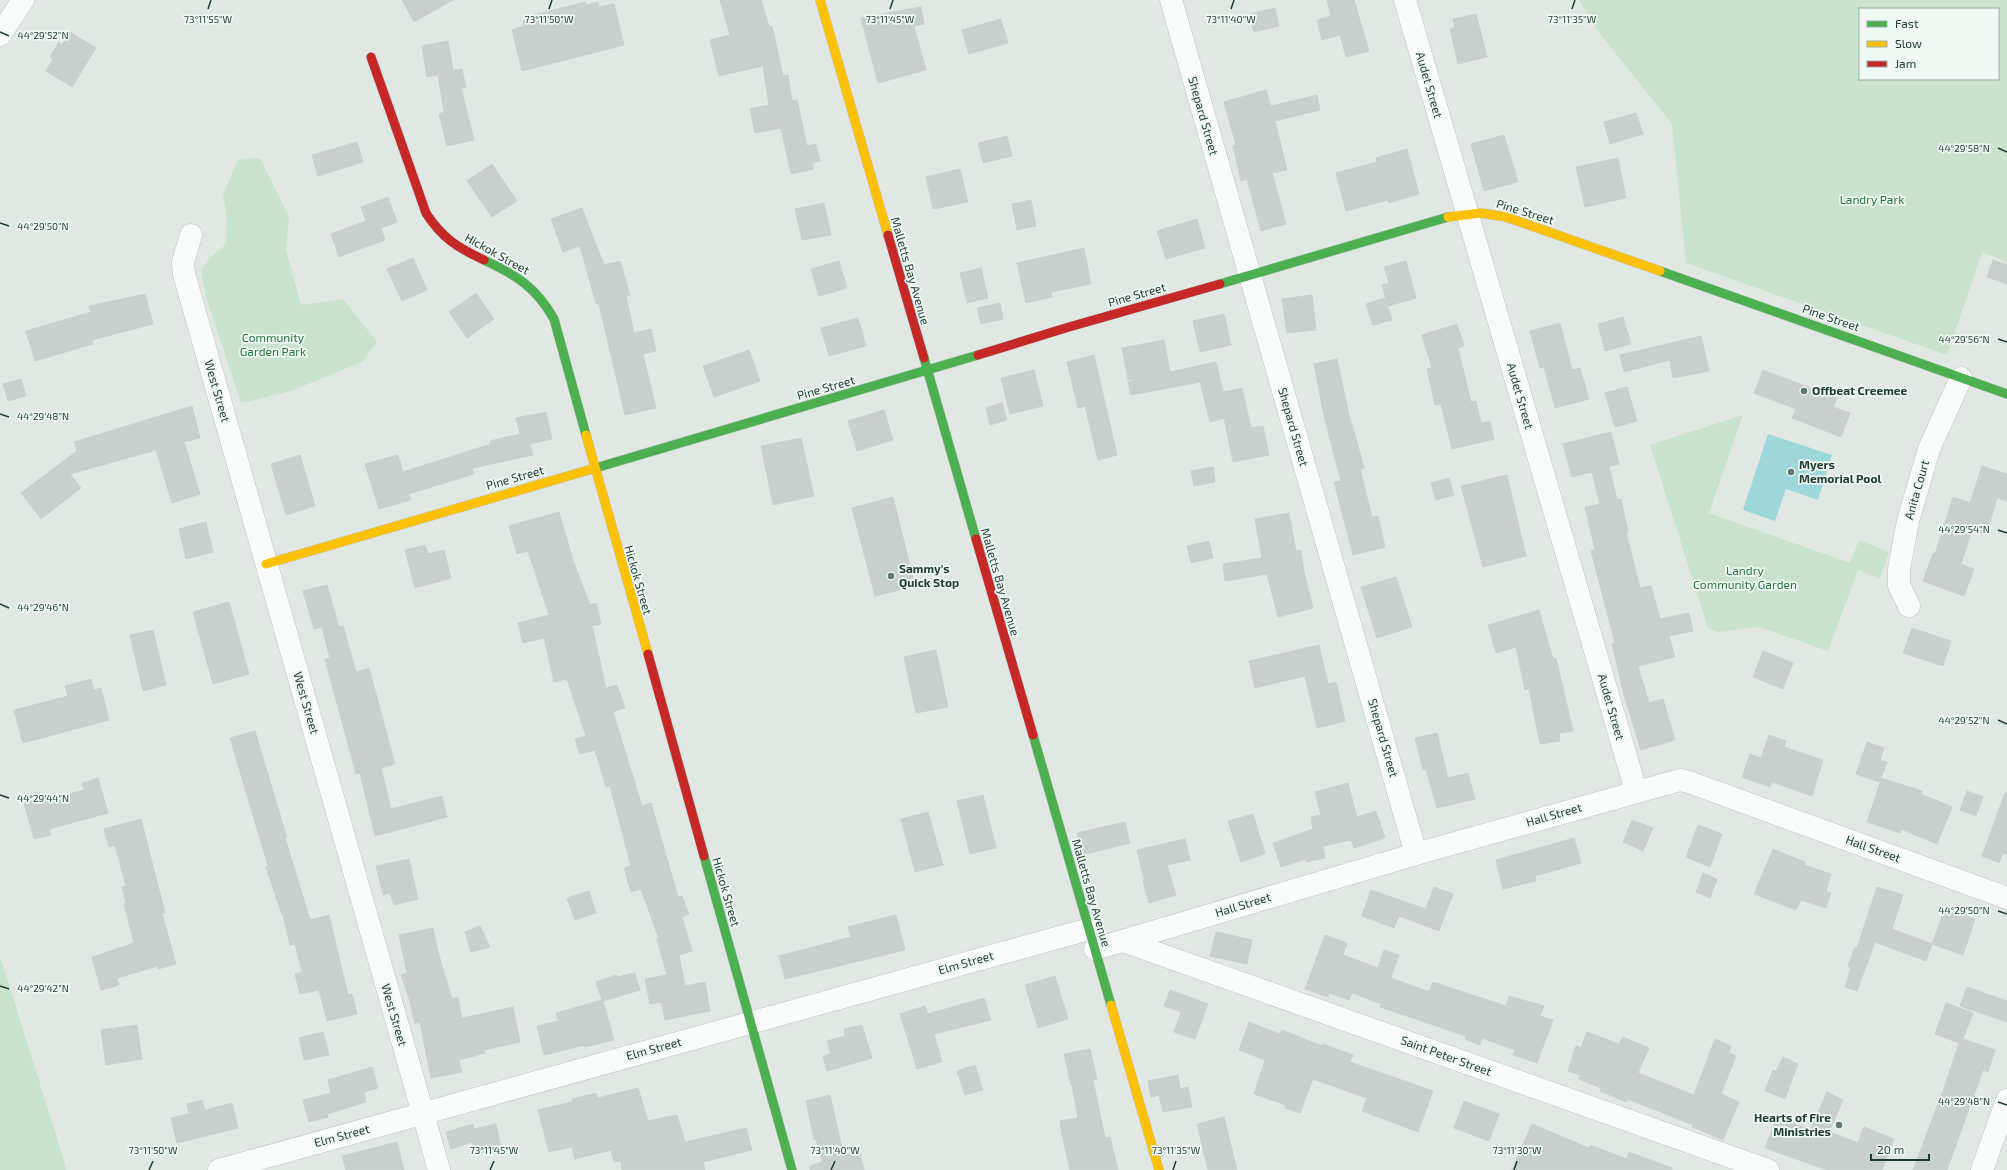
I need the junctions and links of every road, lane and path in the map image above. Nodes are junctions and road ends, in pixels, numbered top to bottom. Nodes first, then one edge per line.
1 (24, 0) edge
2 (820, 0) edge
3 (1170, 0) edge
4 (1405, 0) edge
5 (0, 35) edge
6 (372, 57) dead end
7 (1467, 212) junction
8 (191, 236) dead end
9 (1249, 276) junction
10 (927, 371) junction
11 (1961, 378) junction
12 (2007, 394) edge
13 (594, 467) junction
14 (266, 564) junction
15 (1909, 606) dead end
16 (1636, 792) junction
17 (1416, 854) junction
18 (2007, 898) edge
19 (1092, 939) junction
20 (1123, 941) junction
21 (750, 1023) junction
22 (2007, 1100) edge
23 (423, 1114) junction
24 (219, 1170) edge
25 (439, 1170) edge
26 (792, 1170) edge
27 (1159, 1170) edge
28 (1768, 1170) edge
29 (1982, 1170) edge

1 - 5 street
2 - 10 street, Malletts Bay Avenue
3 - 9 street, Shepard Street
4 - 7 street, Audet Street
6 - 13 street, Hickok Street
7 - 9 street, Pine Street
7 - 11 street, Pine Street
7 - 16 street, Audet Street
8 - 14 street, West Street
9 - 10 street, Pine Street
9 - 17 street, Shepard Street
10 - 13 street, Pine Street
10 - 19 street, Malletts Bay Avenue
11 - 12 street, Pine Street
11 - 15 street, Anita Court
13 - 14 street, Pine Street
13 - 21 street, Hickok Street
14 - 23 street, West Street
16 - 17 street, Hall Street
16 - 18 street, Hall Street
17 - 20 street, Hall Street
19 - 20 street, Hall Street
19 - 21 street, Elm Street
19 - 27 street, Malletts Bay Avenue
20 - 28 street, Saint Peter Street
21 - 23 street, Elm Street
21 - 26 street, Hickok Street
22 - 29 street
23 - 24 street, Elm Street
23 - 25 street, West Street

